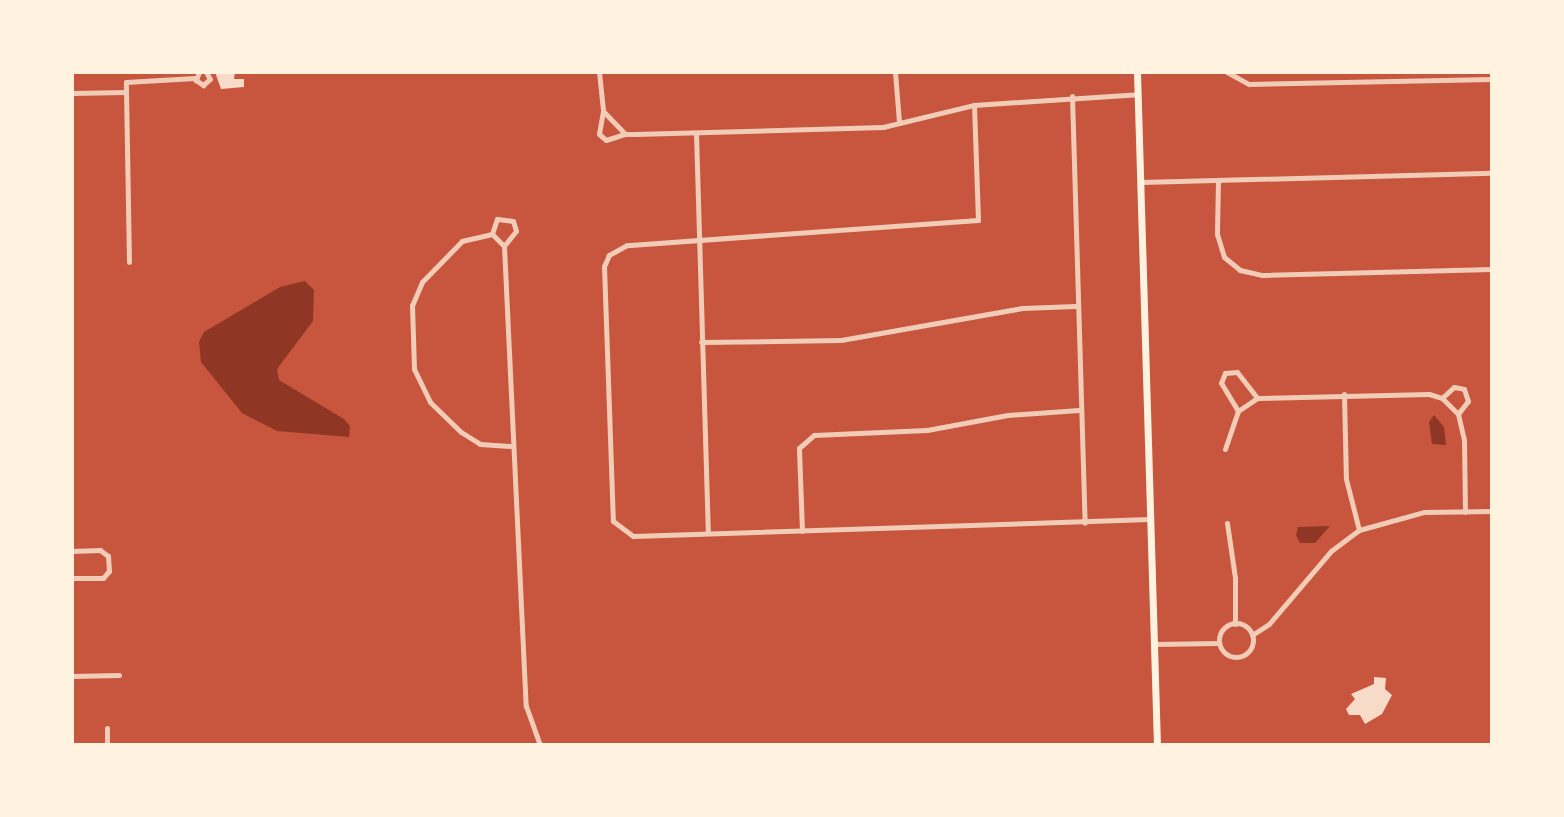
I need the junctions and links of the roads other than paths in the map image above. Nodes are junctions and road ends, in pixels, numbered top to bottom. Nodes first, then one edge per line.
1 (206, 72) edge
2 (599, 72) edge
3 (895, 72) edge
4 (1137, 72) edge
5 (1227, 72) edge
6 (197, 75) edge
7 (1492, 79) edge
8 (126, 92) junction
9 (72, 93) edge
10 (1138, 94) junction
11 (1072, 96) junction
12 (974, 104) junction
13 (603, 111) junction
14 (899, 122) junction
15 (696, 133) junction
16 (625, 134) junction
17 (1492, 173) edge
18 (1218, 180) junction
19 (1140, 182) junction
20 (492, 234) junction
21 (698, 243) junction
22 (504, 246) junction
23 (129, 262) dead end
24 (1492, 269) edge
25 (1076, 306) junction
26 (701, 342) junction
27 (1345, 394) junction
28 (1257, 398) junction
29 (1441, 398) junction
30 (1079, 410) junction
31 (1238, 411) junction
32 (1458, 414) junction
33 (510, 446) junction
34 (1225, 449) dead end
35 (1492, 511) edge
36 (1465, 512) junction
37 (1150, 519) junction
38 (1085, 523) junction
39 (1227, 523) dead end
40 (802, 530) junction
41 (1359, 530) junction
42 (708, 533) junction
43 (72, 551) edge
44 (72, 578) edge
45 (1235, 624) junction
46 (1252, 635) junction
47 (1219, 643) junction
48 (1154, 644) junction
49 (119, 675) dead end
50 (72, 676) edge
51 (107, 729) dead end
52 (107, 745) edge
53 (540, 745) edge
54 (1157, 745) edge

1 - 6 street
2 - 13 street
3 - 14 street
4 - 10 main road
5 - 7 street
6 - 8 street
8 - 9 street
8 - 23 street
10 - 11 street
10 - 19 main road
11 - 12 street
11 - 25 street
12 - 14 street
12 - 21 street
13 - 16 street
13 - 16 street
14 - 15 street
15 - 16 street
15 - 21 street
17 - 18 street
18 - 19 street
18 - 24 street
19 - 37 main road
20 - 22 street
20 - 22 street
20 - 33 street
21 - 26 street
21 - 42 street
22 - 33 street
25 - 26 street
25 - 30 street
26 - 42 street
27 - 28 street
27 - 29 street
27 - 41 street
28 - 31 street
28 - 31 street
29 - 32 street
29 - 32 street
30 - 38 street
30 - 40 street
31 - 34 street
32 - 36 street
33 - 53 street
35 - 36 street
36 - 41 street
37 - 38 street
37 - 48 main road
38 - 40 street
39 - 45 street
40 - 42 street
41 - 46 street
43 - 44 street
45 - 46 street
45 - 47 street
46 - 47 street
47 - 48 street
48 - 54 main road
49 - 50 street
51 - 52 street

